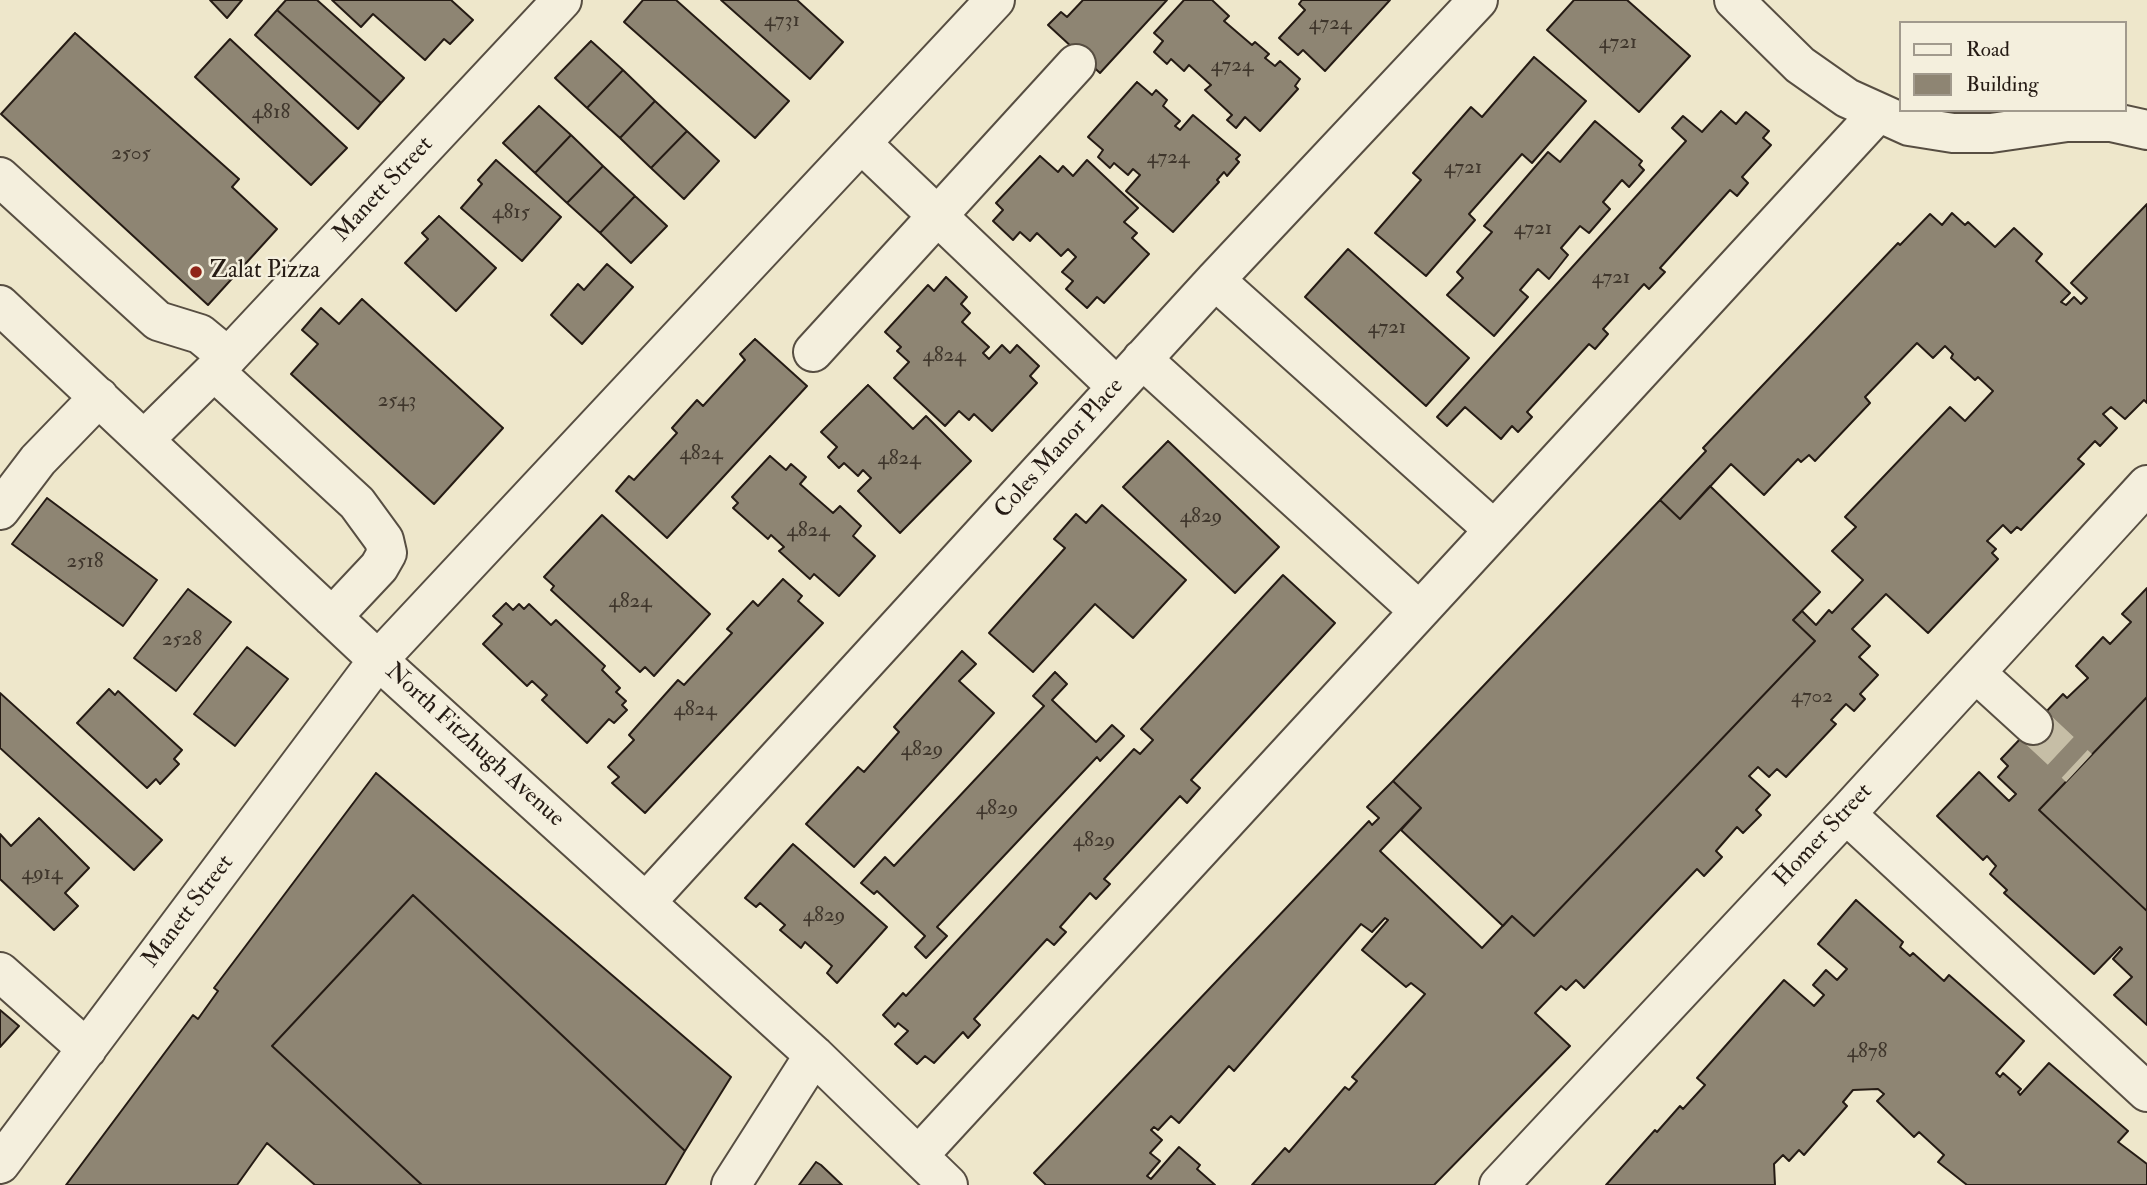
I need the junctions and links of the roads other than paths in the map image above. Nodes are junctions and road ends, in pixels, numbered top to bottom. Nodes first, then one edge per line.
1 (562, 0) edge
2 (995, 0) edge
3 (1478, 0) edge
4 (1734, 0) edge
5 (1076, 64) dead end
6 (1877, 114) junction
7 (2147, 130) edge
8 (862, 144) junction
9 (0, 177) edge
10 (939, 217) junction
11 (1215, 280) junction
12 (3, 315) edge
13 (813, 352) dead end
14 (1142, 359) junction
15 (221, 364) junction
16 (1117, 387) junction
17 (99, 397) junction
18 (145, 439) junction
19 (2147, 485) edge
20 (0, 510) edge
21 (1493, 528) junction
22 (1419, 610) junction
23 (332, 617) junction
24 (378, 660) junction
25 (1976, 673) junction
26 (2033, 725) tunnel mouth
27 (1846, 814) junction
28 (647, 901) junction
29 (0, 972) edge
30 (87, 1049) junction
31 (814, 1055) junction
32 (2147, 1093) edge
33 (918, 1156) junction
34 (0, 1164) edge
35 (1513, 1180) edge
36 (731, 1185) edge
37 (948, 1185) edge

1 - 15 street, Manett Street
2 - 8 street, Manett Street
3 - 11 street, Coles Manor Place
4 - 6 street
5 - 10 street
6 - 7 street
6 - 21 street
8 - 10 street
8 - 24 street, Manett Street
9 - 15 street
10 - 13 street
10 - 16 street
11 - 14 street, Coles Manor Place
11 - 21 street
12 - 17 street, North Fitzhugh Avenue
14 - 16 street, Coles Manor Place
14 - 22 street
15 - 18 street, Manett Street
15 - 23 street
16 - 28 street, Coles Manor Place
17 - 18 street, North Fitzhugh Avenue
17 - 20 street
18 - 23 street, North Fitzhugh Avenue
19 - 25 street, Homer Street
21 - 22 street
22 - 33 street
23 - 24 street, North Fitzhugh Avenue
24 - 28 street, North Fitzhugh Avenue
24 - 30 street, Manett Street
25 - 26 street
25 - 27 street, Homer Street
27 - 32 street
27 - 35 street, Homer Street
28 - 31 street, North Fitzhugh Avenue
29 - 30 street
30 - 34 street, Manett Street
31 - 33 street, North Fitzhugh Avenue
31 - 36 street
33 - 37 street, North Fitzhugh Avenue

